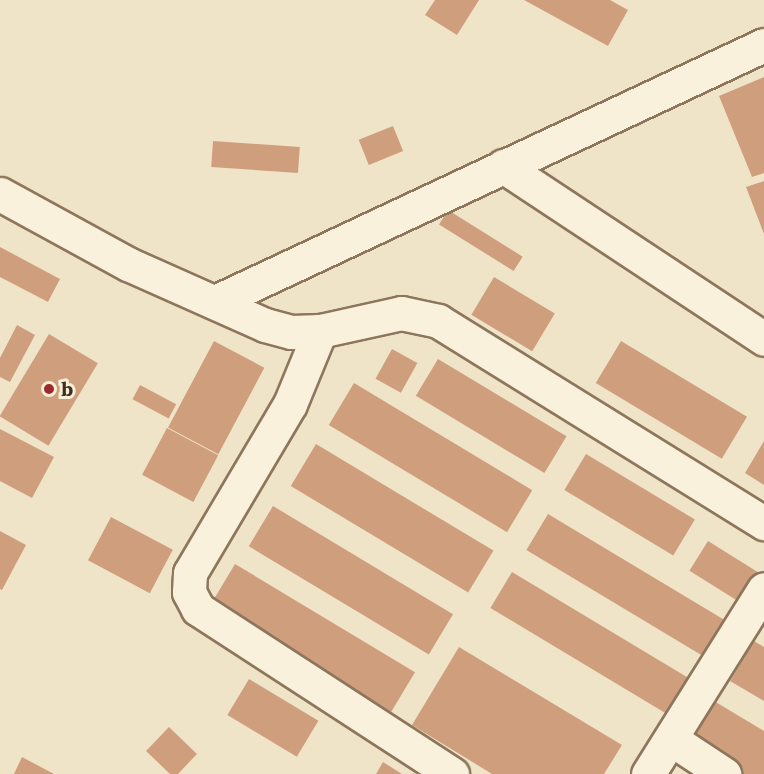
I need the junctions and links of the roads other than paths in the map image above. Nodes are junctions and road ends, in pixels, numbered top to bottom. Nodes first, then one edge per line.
1 (764, 45) edge
2 (503, 166) junction
3 (0, 194) edge
4 (215, 302) junction
5 (320, 331) junction
6 (760, 332) edge
7 (764, 523) edge
8 (764, 589) edge
9 (671, 739) junction
10 (452, 774) edge
11 (648, 774) edge
12 (724, 774) edge

1 - 2 lane
2 - 4 lane
2 - 6 lane
3 - 4 lane
4 - 5 lane
5 - 7 lane
5 - 10 lane
8 - 9 lane
9 - 11 lane
9 - 12 lane

